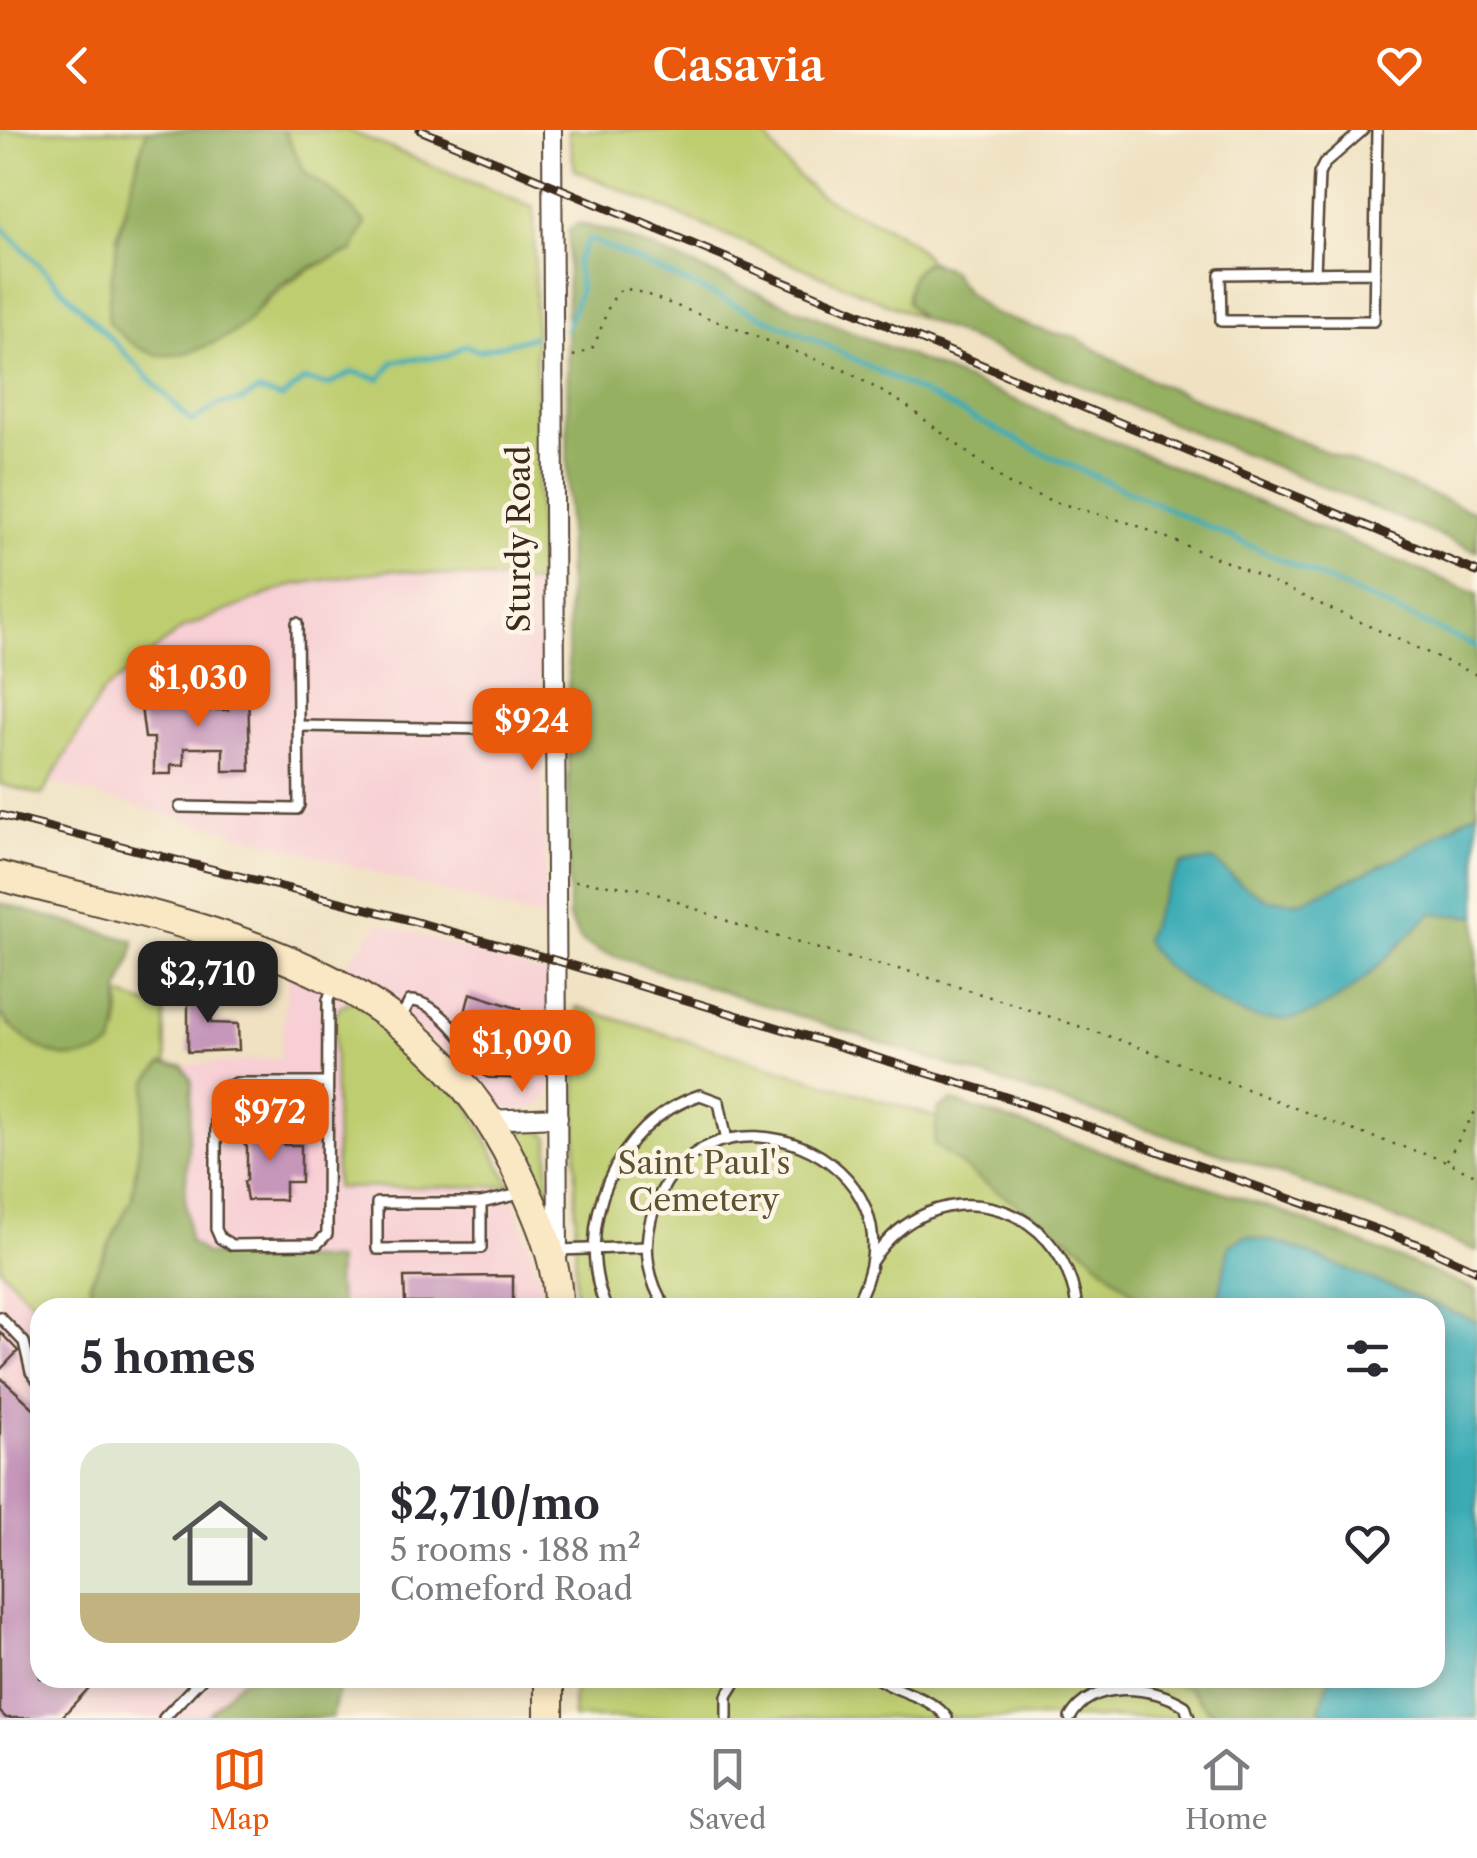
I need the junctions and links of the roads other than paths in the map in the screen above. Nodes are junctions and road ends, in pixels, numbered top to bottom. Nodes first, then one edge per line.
1 (552, 130) edge
2 (1363, 130) edge
3 (1376, 130) edge
4 (1315, 272) junction
5 (1374, 272) junction
6 (296, 622) dead end
7 (299, 726) junction
8 (554, 730) junction
9 (180, 807) dead end
10 (0, 876) edge
11 (336, 981) junction
12 (399, 1022) junction
13 (527, 1073) dead end
14 (326, 1082) junction
15 (558, 1117) junction
16 (488, 1120) junction
17 (727, 1140) junction
18 (527, 1192) junction
19 (482, 1203) junction
20 (647, 1247) junction
21 (594, 1248) junction
22 (558, 1250) junction
23 (870, 1262) junction
24 (558, 1298) edge
25 (558, 1298) edge
26 (603, 1298) edge
27 (661, 1298) edge
28 (859, 1298) edge
29 (1075, 1298) edge
30 (0, 1317) edge
31 (30, 1364) edge
32 (192, 1688) edge
33 (550, 1688) edge
34 (732, 1688) edge
35 (893, 1688) edge
36 (164, 1718) edge
37 (548, 1718) edge
38 (728, 1718) edge
39 (948, 1718) edge
40 (1070, 1718) edge
41 (1189, 1718) edge

1 - 8 street, Sturdy Road
2 - 4 lane
3 - 5 lane
4 - 5 lane
4 - 5 lane
6 - 7 lane
7 - 8 lane
7 - 9 lane
8 - 15 street, Sturdy Road
10 - 11 street
11 - 12 street
11 - 14 lane
12 - 13 lane
12 - 16 street
14 - 14 lane
15 - 16 street
15 - 22 street, Sturdy Road
16 - 18 street
17 - 20 lane
17 - 21 lane
17 - 23 lane
18 - 19 lane
18 - 25 street
19 - 19 lane
20 - 21 lane
20 - 27 lane
21 - 22 lane
21 - 26 lane
22 - 24 street, Sturdy Road
23 - 28 lane
23 - 29 lane
30 - 31 lane
32 - 36 lane
33 - 37 street
34 - 38 lane
35 - 39 lane
40 - 41 lane

